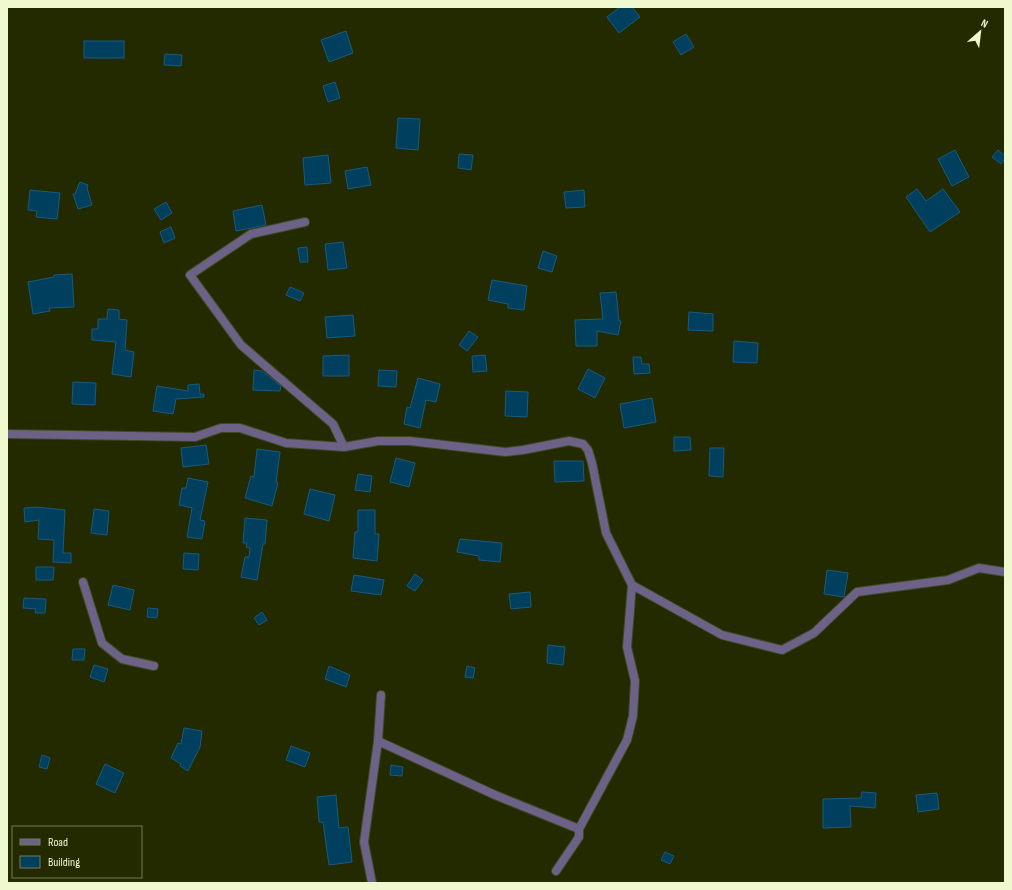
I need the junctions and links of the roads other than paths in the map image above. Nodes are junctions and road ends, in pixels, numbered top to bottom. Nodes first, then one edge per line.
1 (305, 222) dead end
2 (7, 434) edge
3 (344, 447) junction
4 (1005, 572) edge
5 (83, 582) dead end
6 (632, 585) junction
7 (154, 666) dead end
8 (381, 695) dead end
9 (378, 741) junction
10 (579, 829) junction
11 (556, 871) dead end
12 (372, 883) edge

1 - 3 street
2 - 3 street
3 - 6 street
4 - 6 street
5 - 7 street
6 - 10 street
8 - 9 street
9 - 10 street
9 - 12 street
10 - 11 street

